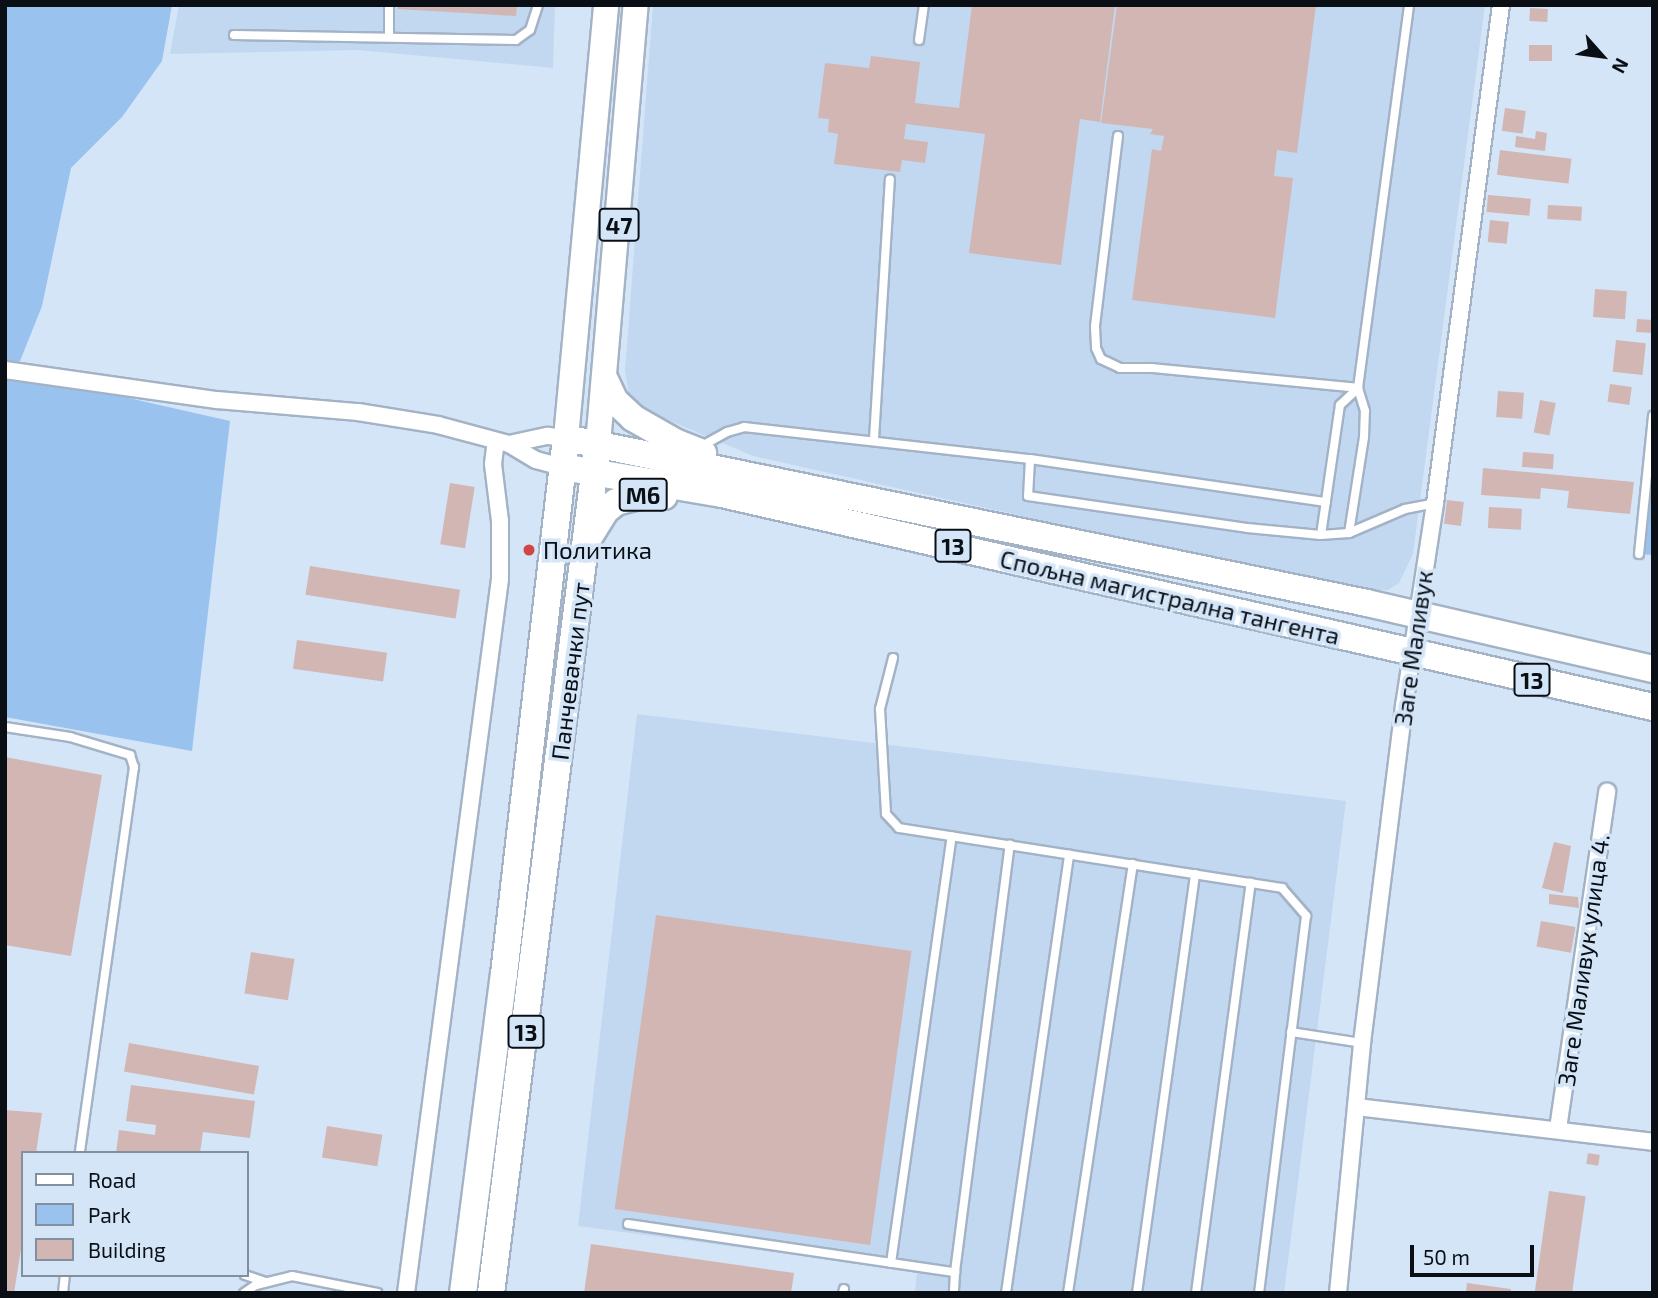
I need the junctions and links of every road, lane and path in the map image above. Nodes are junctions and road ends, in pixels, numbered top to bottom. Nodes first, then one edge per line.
1 (389, 5) edge
2 (538, 5) edge
3 (606, 5) edge
4 (636, 5) edge
5 (924, 5) edge
6 (1409, 5) edge
7 (1501, 5) edge
8 (234, 35) dead end
9 (389, 36) junction
10 (919, 40) dead end
11 (1118, 136) dead end
12 (890, 179) dead end
13 (5, 370) edge
14 (605, 380) junction
15 (1358, 388) junction
16 (1653, 416) edge
17 (566, 438) junction
18 (874, 439) junction
19 (502, 443) junction
20 (598, 444) junction
21 (694, 450) junction
22 (1030, 458) junction
23 (562, 467) junction
24 (594, 472) junction
25 (762, 478) junction
26 (722, 494) junction
27 (1326, 502) junction
28 (1435, 503) junction
29 (1349, 533) junction
30 (1321, 535) junction
31 (585, 543) junction
32 (1639, 554) dead end
33 (1417, 614) junction
34 (1412, 652) junction
35 (893, 658) dead end
36 (1653, 669) edge
37 (1653, 707) edge
38 (5, 727) edge
39 (1607, 792) dead end
40 (952, 836) junction
41 (1010, 845) junction
42 (1069, 855) junction
43 (1133, 864) junction
44 (1195, 874) junction
45 (1251, 883) junction
46 (1292, 1032) junction
47 (1362, 1042) junction
48 (1356, 1107) junction
49 (1558, 1129) junction
50 (1653, 1142) edge
51 (80, 1151) edge
52 (628, 1224) dead end
53 (891, 1263) junction
54 (955, 1272) junction
55 (248, 1276) edge
56 (267, 1282) junction
57 (244, 1293) edge
58 (377, 1293) edge
59 (406, 1293) edge
60 (463, 1293) edge
61 (491, 1293) edge
62 (954, 1293) edge
63 (1006, 1293) edge
64 (1068, 1293) edge
65 (1137, 1293) edge
66 (1196, 1293) edge
67 (1259, 1293) edge
68 (1338, 1293) edge

1 - 9 lane
2 - 9 lane
3 - 17 main road, Панчевачки пут / 47
4 - 14 main road, Панчевачки пут / 47
5 - 10 lane
6 - 15 lane
7 - 28 street, Заге Маливук
8 - 9 lane
11 - 15 lane
12 - 18 lane
13 - 19 street
14 - 20 main road, Панчевачки пут / 47
14 - 21 highway
15 - 27 lane
15 - 29 lane
16 - 32 lane
17 - 19 street
17 - 20 highway, Спољна магистрална тангента / 13
17 - 23 highway, Панчевачки пут / 13
18 - 21 lane
18 - 22 lane
19 - 23 street
19 - 59 street
20 - 24 highway, Панчевачки пут / 13
20 - 25 highway, Спољна магистрална тангента / 13
21 - 25 highway
22 - 27 lane
22 - 30 lane
23 - 24 highway, Спољна магистрална тангента / 13
23 - 60 highway, Панчевачки пут / 13
24 - 26 highway, Спољна магистрална тангента / 13
24 - 31 highway, Панчевачки пут / 13
25 - 33 highway, Спољна магистрална тангента / 13
26 - 31 highway, M6
26 - 34 highway, Спољна магистрална тангента / 13
27 - 30 lane
28 - 29 lane
28 - 33 street, Заге Маливук
29 - 30 lane
31 - 61 highway, Панчевачки пут / 13
33 - 34 street, Заге Маливук
33 - 36 highway, Спољна магистрална тангента / 13
34 - 37 highway, Спољна магистрална тангента / 13
34 - 47 street, Заге Маливук
35 - 40 lane
38 - 51 lane
39 - 49 street, Заге Маливук улица 4.
40 - 41 lane
40 - 53 lane
41 - 42 lane
41 - 54 lane
42 - 43 lane
42 - 63 lane
43 - 44 lane
43 - 64 lane
44 - 45 lane
44 - 65 lane
45 - 46 lane
45 - 66 lane
46 - 47 lane
46 - 67 lane
47 - 48 street, Заге Маливук
48 - 49 street
48 - 68 street, Заге Маливук
49 - 50 street
52 - 53 lane
53 - 54 lane
54 - 62 lane
55 - 56 lane
56 - 57 lane
56 - 58 lane

